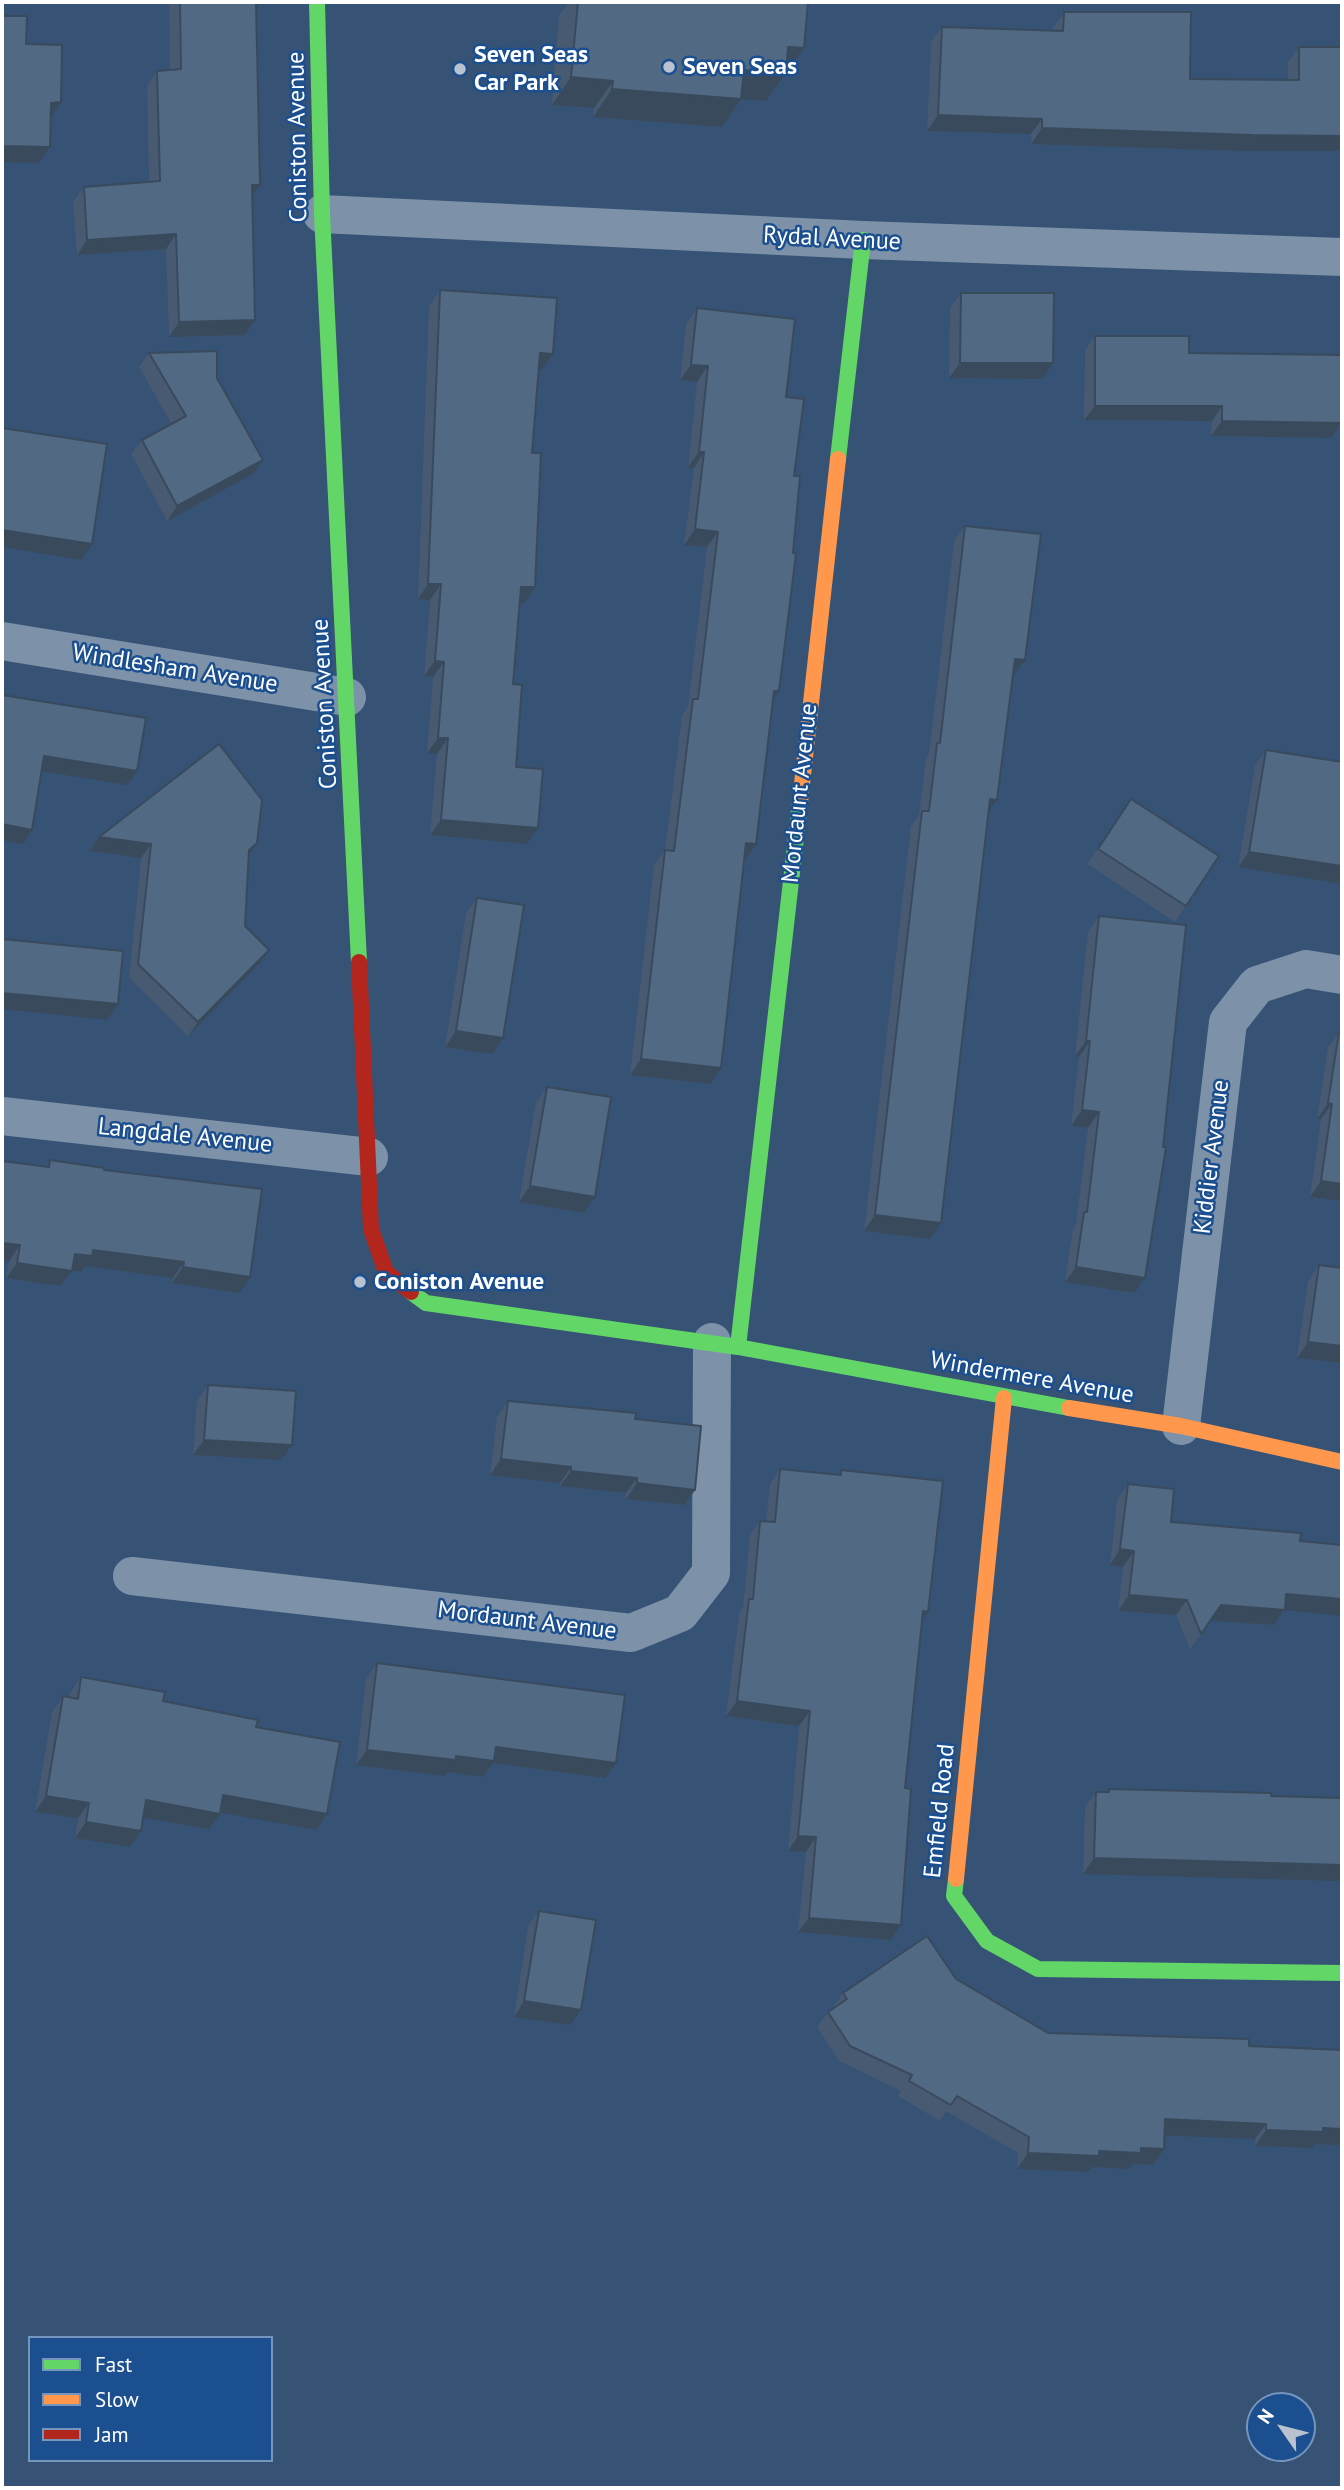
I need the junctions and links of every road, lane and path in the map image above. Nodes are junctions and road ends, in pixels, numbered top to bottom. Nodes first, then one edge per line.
1 (317, 2) edge
2 (322, 214) junction
3 (863, 240) junction
4 (1342, 257) edge
5 (2, 641) edge
6 (347, 697) junction
7 (1342, 975) edge
8 (2, 1116) edge
9 (369, 1157) junction
10 (725, 1344) junction
11 (1004, 1398) junction
12 (1181, 1426) junction
13 (1342, 1462) edge
14 (132, 1576) dead end
15 (1342, 1973) edge

1 - 2 street, Coniston Avenue
2 - 3 street, Rydal Avenue
2 - 6 street, Coniston Avenue
3 - 4 street, Rydal Avenue
3 - 10 street, Mordaunt Avenue
5 - 6 street, Windlesham Avenue
6 - 9 street, Coniston Avenue
7 - 12 street, Kiddier Avenue
8 - 9 street, Langdale Avenue
9 - 10 street, Coniston Avenue
10 - 11 street, Windermere Avenue
10 - 14 street, Mordaunt Avenue
11 - 12 street, Windermere Avenue
11 - 15 street, Emfield Road
12 - 13 street, Windermere Avenue

